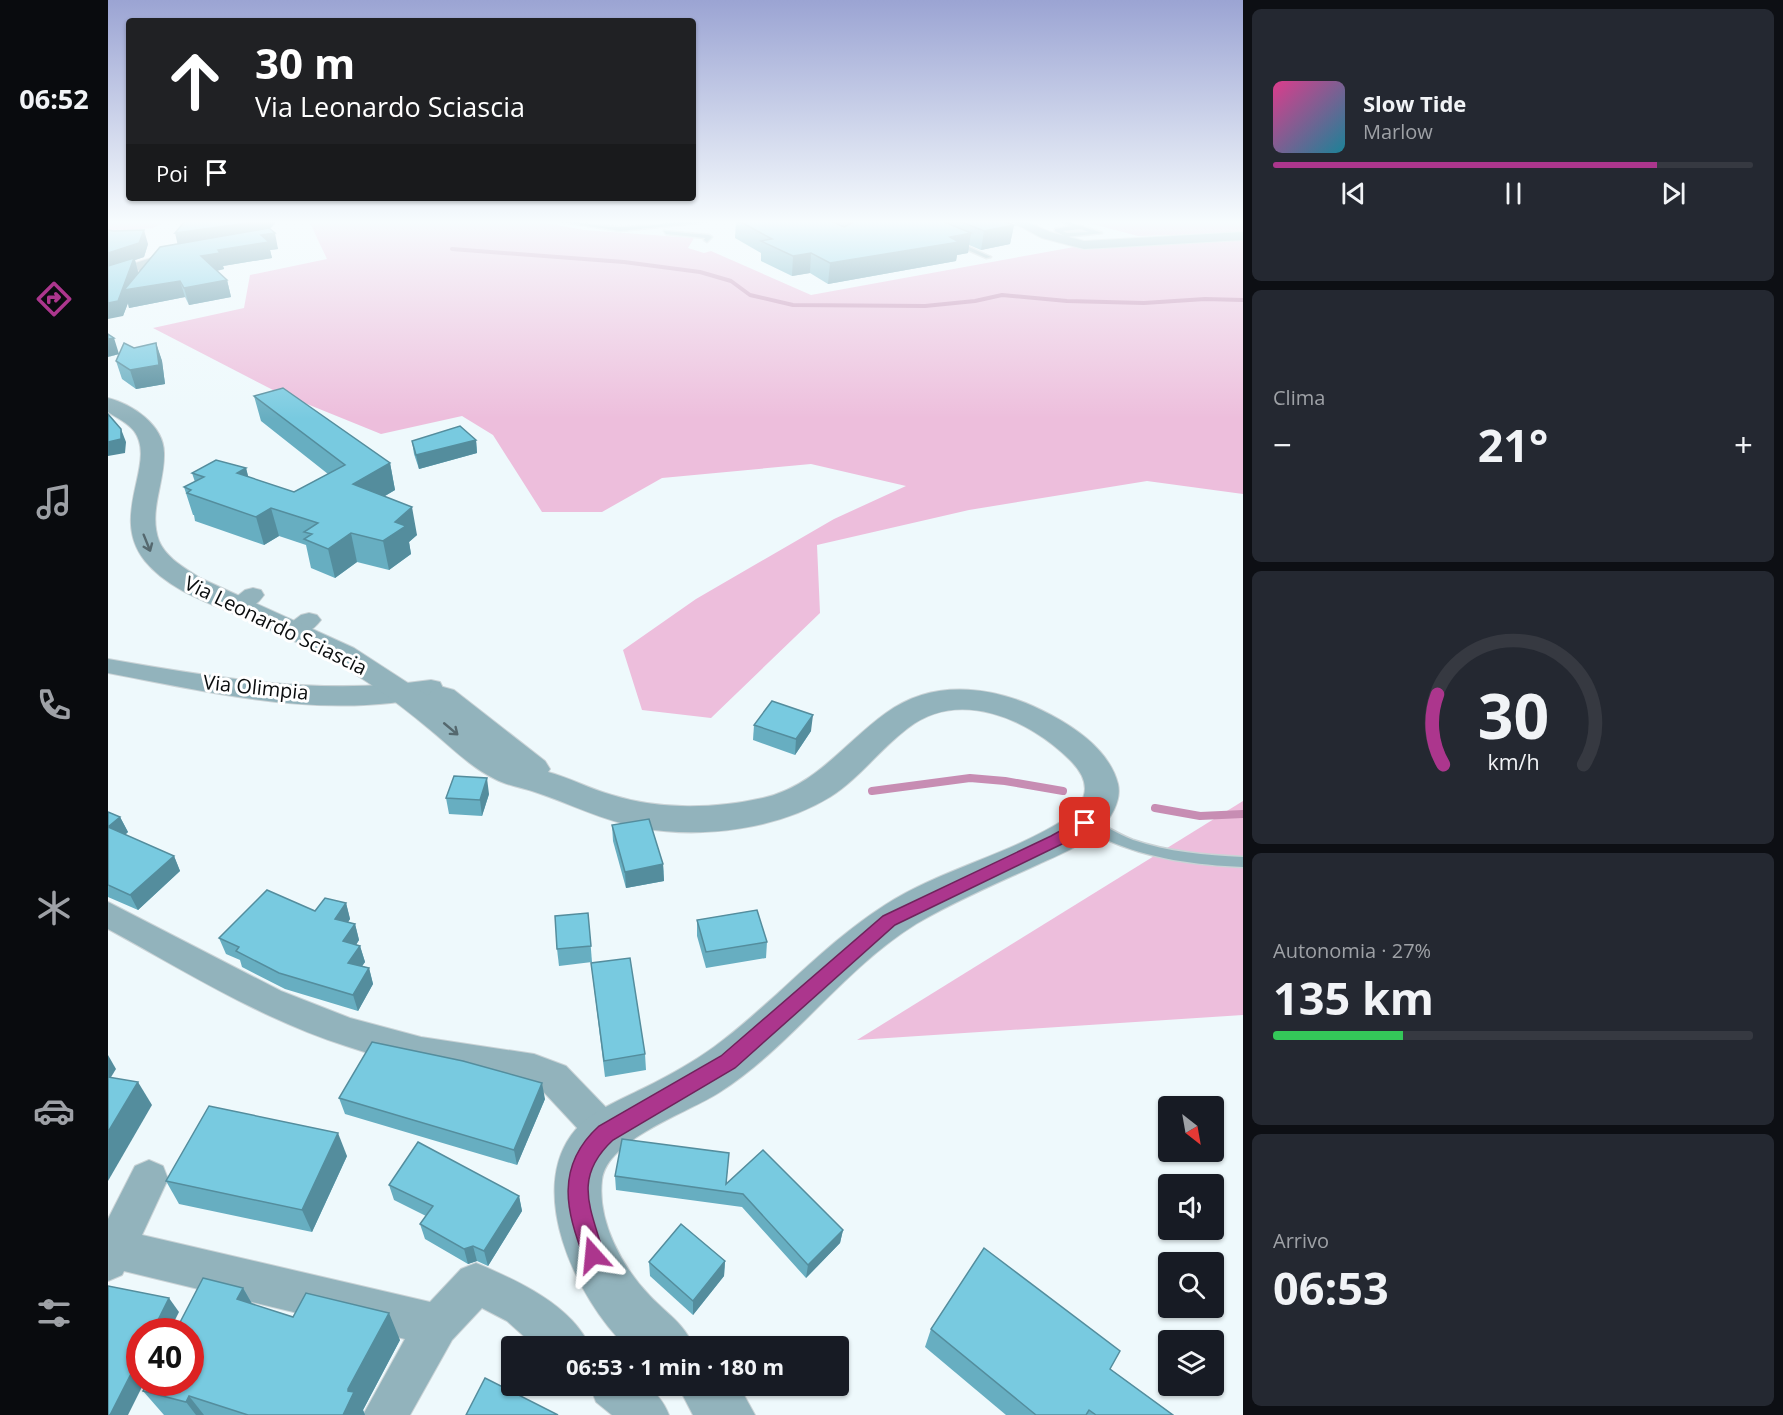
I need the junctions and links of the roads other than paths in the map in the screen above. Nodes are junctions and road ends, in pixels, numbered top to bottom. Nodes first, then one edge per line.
1 (108, 392) edge
2 (108, 404) edge
3 (245, 601) junction
4 (108, 666) edge
5 (418, 691) junction
6 (1085, 823) junction
7 (1243, 862) edge
8 (108, 914) edge
9 (606, 1133) junction
10 (149, 1179) dead end
11 (110, 1252) edge
12 (437, 1325) junction
13 (556, 1336) edge
14 (655, 1336) edge
15 (624, 1396) edge
16 (713, 1396) edge
17 (385, 1415) edge
18 (647, 1415) edge
19 (727, 1415) edge

1 - 3 street, Via Leonardo Sciascia
2 -> 3 street, Via Leonardo Sciascia
3 - 5 street, Via Leonardo Sciascia
4 - 5 street, Via Olimpia
5 - 6 street, Via Leonardo Sciascia
6 - 7 lane
6 - 9 street, Via Leonardo Sciascia
8 - 9 street
9 - 14 street, Via Leonardo Sciascia
10 - 11 street
11 - 12 street
12 - 13 street
12 - 17 street
15 - 18 street
16 - 19 street

